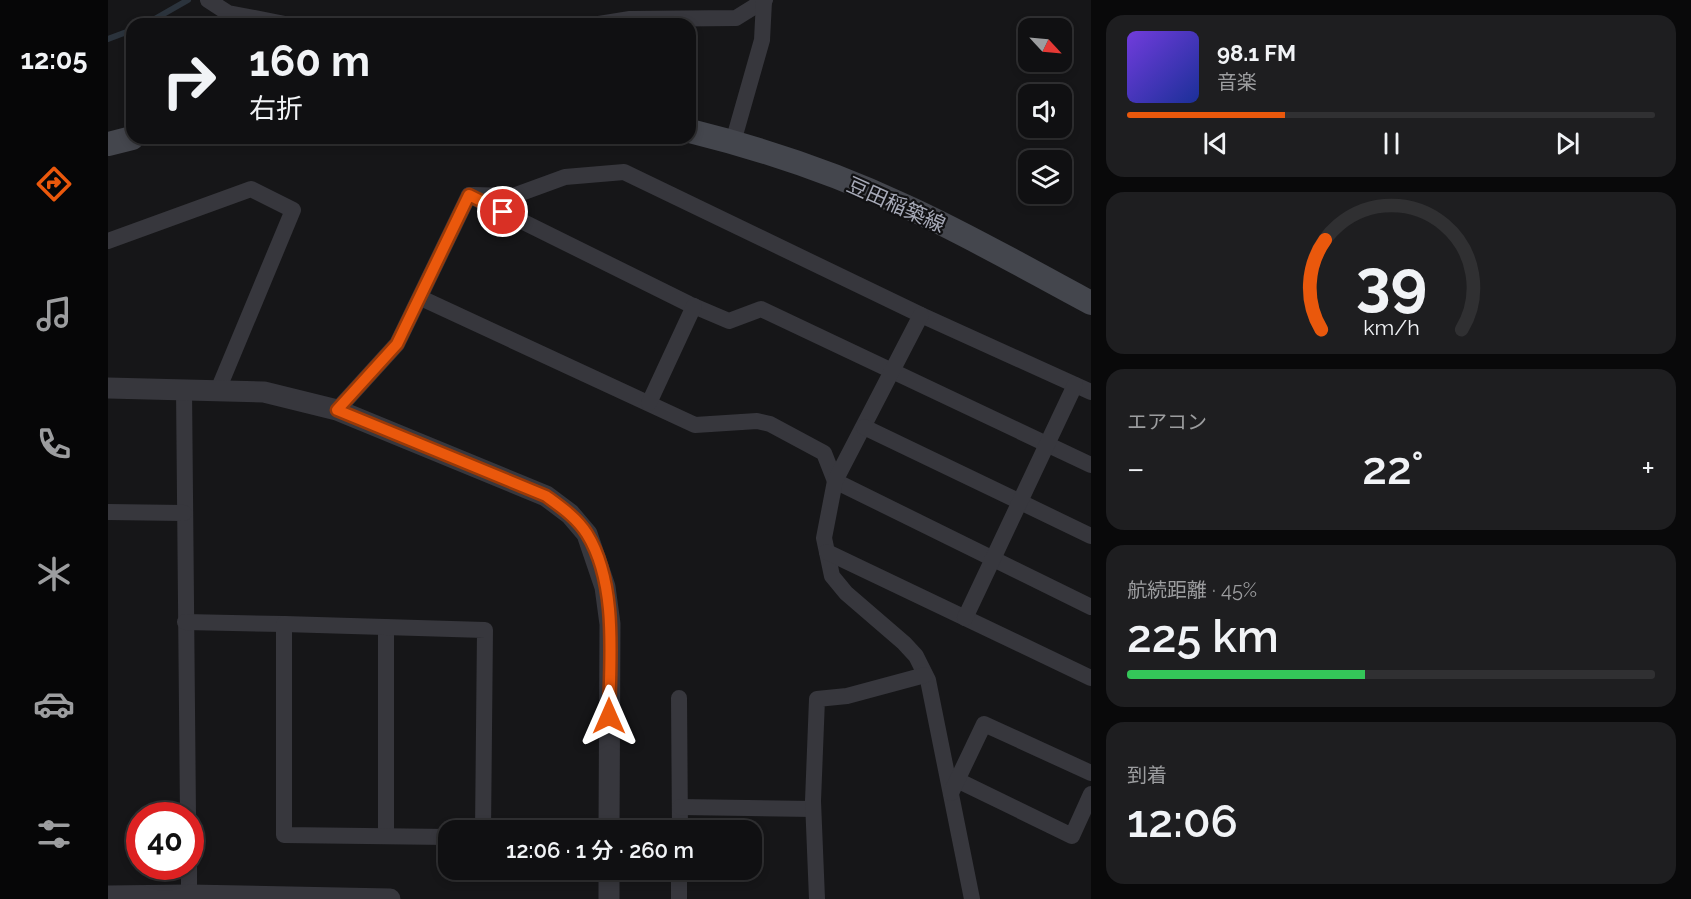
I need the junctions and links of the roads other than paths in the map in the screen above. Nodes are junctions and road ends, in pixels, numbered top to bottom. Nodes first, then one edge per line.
1 (208, 0) edge
2 (764, 0) edge
3 (254, 18) edge
4 (696, 18) edge
5 (696, 133) edge
6 (126, 140) edge
7 (733, 142) junction
8 (108, 144) edge
9 (469, 195) junction
10 (108, 241) edge
11 (421, 298) junction
12 (1091, 303) edge
13 (694, 306) junction
14 (921, 315) junction
15 (893, 371) junction
16 (1075, 385) junction
17 (108, 388) edge
18 (184, 388) junction
19 (218, 390) junction
20 (1091, 392) edge
21 (649, 403) junction
22 (337, 410) junction
23 (864, 427) junction
24 (1047, 444) junction
25 (1091, 465) edge
26 (835, 482) junction
27 (1019, 502) junction
28 (108, 512) edge
29 (184, 513) junction
30 (1091, 536) edge
31 (827, 552) junction
32 (991, 560) junction
33 (1091, 607) edge
34 (965, 618) junction
35 (185, 622) junction
36 (284, 624) junction
37 (386, 627) junction
38 (925, 675) junction
39 (1091, 678) edge
40 (679, 698) dead end
41 (1091, 773) edge
42 (954, 786) junction
43 (1091, 794) edge
44 (188, 802) edge
45 (680, 807) junction
46 (813, 808) junction
47 (483, 820) edge
48 (609, 820) edge
49 (680, 820) edge
50 (386, 836) junction
51 (438, 837) edge
52 (189, 880) edge
53 (609, 880) edge
54 (679, 880) edge
55 (189, 895) junction
56 (108, 896) edge
57 (390, 899) edge
58 (609, 899) edge
59 (679, 899) edge
60 (817, 899) edge
61 (972, 899) edge

1 - 3 street
2 - 4 street
2 - 7 street
5 - 7 main road, 豆田稲築線
6 - 8 main road
7 - 12 main road, 豆田稲築線
9 - 11 street
9 - 13 street
9 - 14 street
10 - 19 street
11 - 21 street
11 - 22 street
13 - 15 street
13 - 21 street
14 - 15 street
14 - 16 street
15 - 23 street
15 - 24 street
16 - 20 street
16 - 24 street
17 - 18 street
18 - 19 street
18 - 29 street
19 - 22 street
21 - 26 street
22 - 48 street
23 - 26 street
23 - 27 street
24 - 25 street
24 - 27 street
26 - 31 street
26 - 32 street
27 - 30 street
27 - 32 street
28 - 29 street
29 - 35 street
31 - 34 street
31 - 38 street
32 - 33 street
32 - 34 street
34 - 39 street
35 - 36 street
35 - 44 street
36 - 37 street
36 - 50 street
37 - 47 street
37 - 50 street
38 - 42 street
38 - 46 street
40 - 45 street
41 - 42 street
42 - 43 street
42 - 61 street
45 - 46 street
45 - 49 street
46 - 60 street
50 - 51 street
52 - 55 street
53 - 58 street
54 - 59 street
55 - 56 street
55 - 57 street

